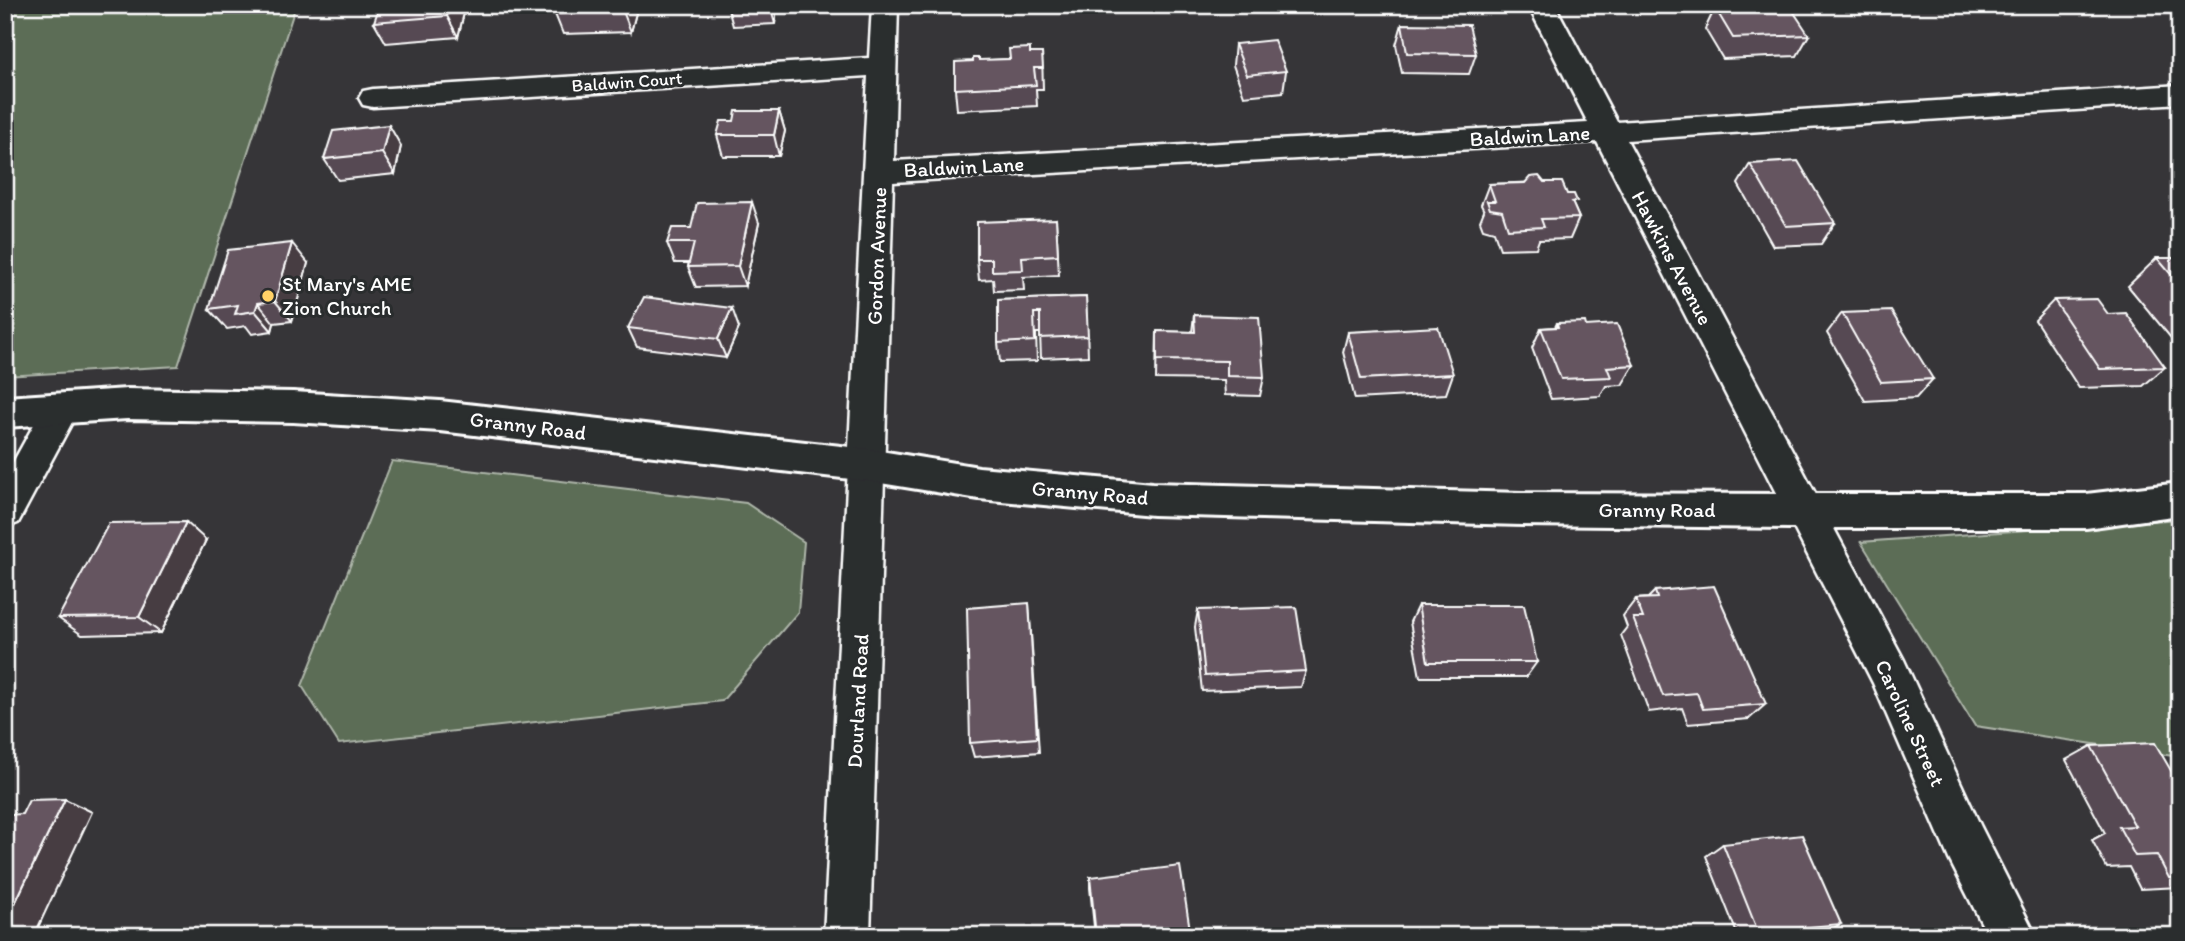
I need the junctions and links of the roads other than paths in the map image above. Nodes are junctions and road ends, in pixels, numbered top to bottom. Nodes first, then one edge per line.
1 (885, 5) edge
2 (1541, 5) edge
3 (881, 66) junction
4 (2180, 94) edge
5 (373, 98) dead end
6 (1606, 132) junction
7 (880, 172) junction
8 (61, 409) junction
9 (5, 412) edge
10 (868, 466) junction
11 (2180, 499) edge
12 (1804, 511) junction
13 (5, 512) edge
14 (847, 936) edge
15 (2013, 936) edge

1 - 3 street, Gordon Avenue
2 - 6 street, Hawkins Avenue
3 - 5 street, Baldwin Court
3 - 7 street, Gordon Avenue
4 - 6 street, Baldwin Lane
6 - 7 street, Baldwin Lane
6 - 12 street, Hawkins Avenue
7 - 10 street, Gordon Avenue
8 - 9 street, Granny Road
8 - 10 street, Granny Road
8 - 13 street
10 - 12 street, Granny Road
10 - 14 street, Dourland Road
11 - 12 street, Granny Road
12 - 15 street, Caroline Street

